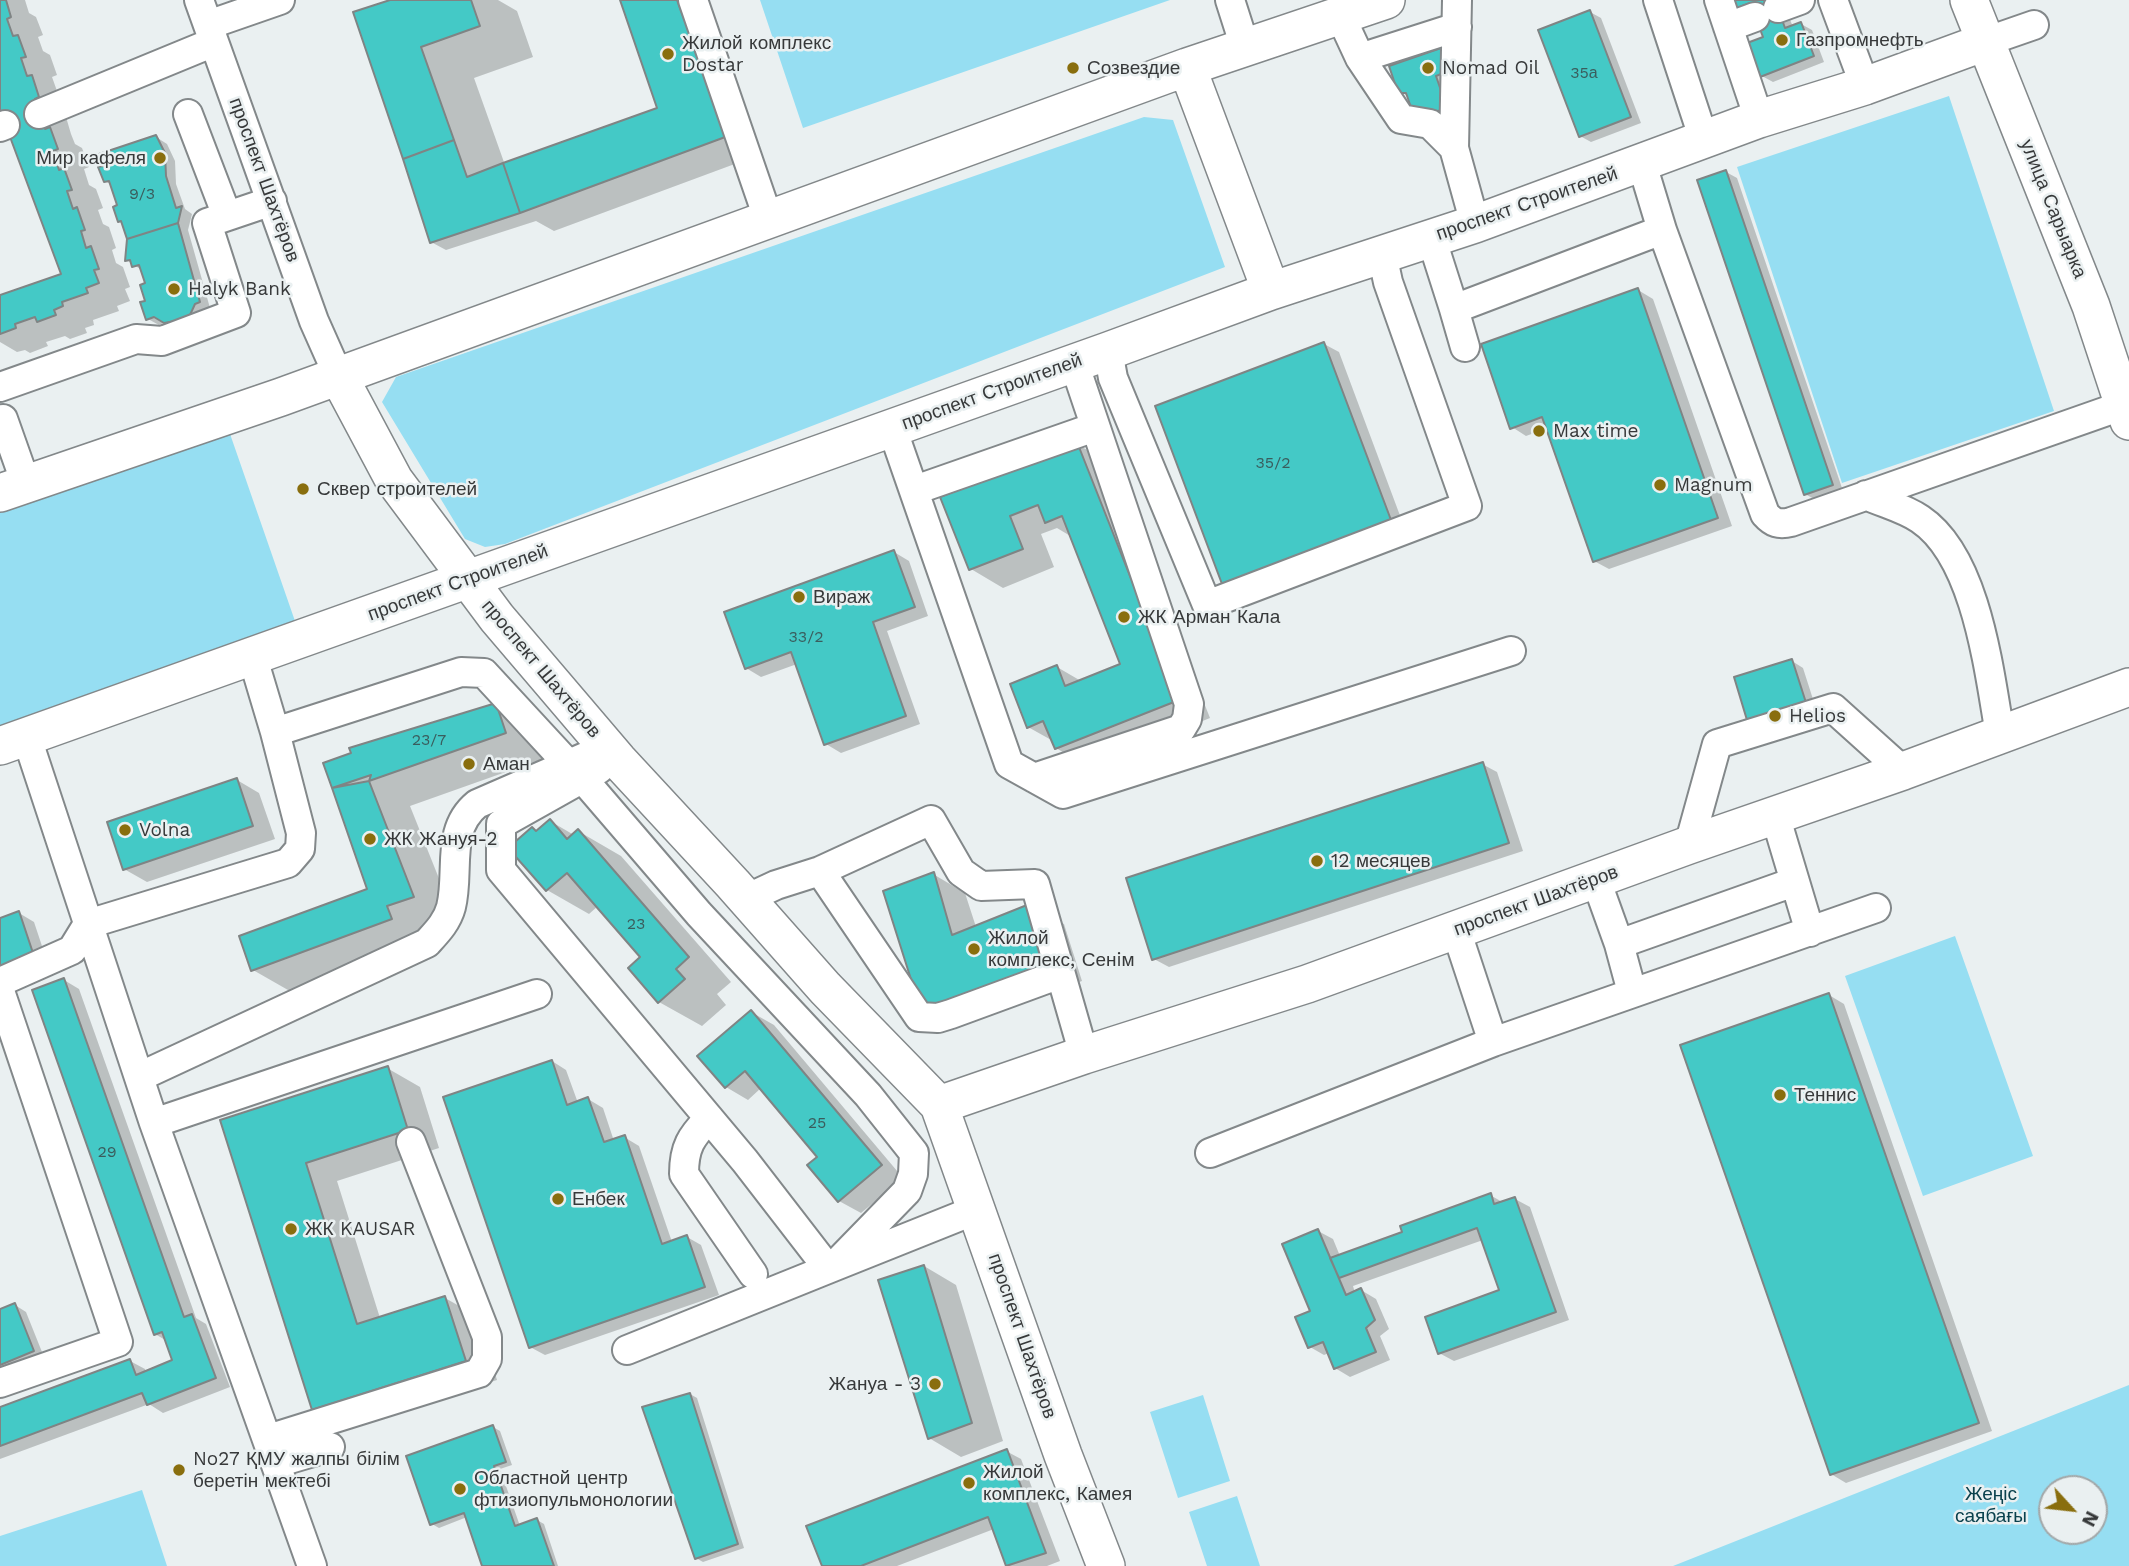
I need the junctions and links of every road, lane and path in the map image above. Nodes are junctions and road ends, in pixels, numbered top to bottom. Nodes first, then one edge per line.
1 (280, 0) edge
2 (693, 0) edge
3 (1230, 0) edge
4 (1386, 0) edge
5 (1658, 0) edge
6 (1719, 0) edge
7 (1833, 0) edge
8 (1969, 0) edge
9 (1777, 8) edge
10 (1457, 14) edge
11 (1340, 15) junction
12 (207, 22) edge
13 (2034, 25) dead end
14 (1728, 27) junction
15 (1984, 42) junction
16 (1245, 47) junction
17 (1360, 58) junction
18 (1187, 67) junction
19 (1865, 86) junction
20 (39, 114) dead end
21 (188, 114) dead end
22 (1759, 119) junction
23 (1704, 139) junction
24 (1454, 148) junction
25 (1642, 164) junction
26 (272, 201) junction
27 (227, 216) junction
28 (768, 219) junction
29 (1475, 224) junction
30 (1662, 230) junction
31 (1432, 237) junction
32 (1382, 254) junction
33 (1271, 291) junction
34 (1454, 309) junction
35 (1465, 347) dead end
36 (1108, 351) junction
37 (1073, 363) junction
38 (338, 375) junction
39 (0, 387) edge
40 (2126, 413) edge
41 (1, 416) edge
42 (1095, 427) junction
43 (892, 428) junction
44 (13, 489) edge
45 (915, 490) junction
46 (1866, 495) junction
47 (468, 579) junction
48 (1511, 651) dead end
49 (252, 654) junction
50 (2129, 687) edge
51 (275, 732) junction
52 (2000, 734) junction
53 (13, 742) edge
54 (612, 752) junction
55 (1903, 771) junction
56 (576, 772) junction
57 (1034, 778) junction
58 (1775, 815) junction
59 (1689, 845) junction
60 (820, 871) junction
61 (1596, 880) junction
62 (1794, 882) junction
63 (739, 892) junction
64 (1877, 908) dead end
65 (699, 914) junction
66 (88, 924) junction
67 (1456, 930) junction
68 (1810, 932) junction
69 (1619, 944) junction
70 (1060, 974) junction
71 (0, 982) edge
72 (0, 992) edge
73 (1632, 992) junction
74 (537, 994) dead end
75 (1493, 1042) junction
76 (1084, 1055) junction
77 (139, 1077) junction
78 (939, 1105) junction
79 (709, 1118) junction
80 (154, 1124) junction
81 (411, 1142) dead end
82 (1210, 1153) dead end
83 (978, 1209) junction
84 (833, 1268) junction
85 (754, 1274) dead end
86 (627, 1350) dead end
87 (0, 1382) edge
88 (330, 1447) dead end
89 (272, 1451) junction
90 (312, 1566) edge
91 (1106, 1566) edge

1 - 12 street
2 - 28 street
3 - 16 street
4 - 11 main road
5 - 23 street
6 - 14 street
7 - 19 street
8 - 15 main road, улица Сарыарка
9 - 14 street
10 - 17 street
10 - 24 street
11 - 16 main road
11 - 17 street
12 - 20 street
12 - 26 street, проспект Шахтёров
13 - 15 street
14 - 22 street
15 - 19 main road, проспект Строителей
15 - 40 main road, улица Сарыарка
16 - 18 main road
17 - 24 street
18 - 28 main road
18 - 33 main road
19 - 22 main road, проспект Строителей
21 - 27 street
22 - 23 main road, проспект Строителей
23 - 25 main road, проспект Строителей
24 - 29 street
25 - 29 main road, проспект Строителей
25 - 30 street
26 - 27 street
26 - 38 street, проспект Шахтёров
27 - 39 street
28 - 38 main road
29 - 31 main road, проспект Строителей
30 - 34 street
30 - 46 street
31 - 32 main road, проспект Строителей
31 - 34 street
32 - 33 main road, проспект Строителей
32 - 36 street
33 - 36 main road, проспект Строителей
34 - 35 street
36 - 37 main road, проспект Строителей
37 - 42 street
37 - 43 main road, проспект Строителей
38 - 44 main road
38 - 47 main road, проспект Шахтёров
40 - 46 street
41 - 44 street
42 - 45 street
42 - 57 street
43 - 45 street
43 - 47 main road, проспект Строителей
45 - 57 street
46 - 52 street
47 - 49 main road, проспект Строителей
47 - 54 main road, проспект Шахтёров
48 - 57 street
49 - 51 street
49 - 53 main road, проспект Строителей
50 - 52 main road, проспект Шахтёров
51 - 56 street
51 - 66 street
52 - 55 main road, проспект Шахтёров
53 - 66 street
54 - 56 street
54 - 63 main road, проспект Шахтёров
55 - 58 main road, проспект Шахтёров
55 - 59 street
56 - 65 street
56 - 77 street
56 - 79 street
58 - 59 main road, проспект Шахтёров
58 - 62 street
59 - 61 main road, проспект Шахтёров
60 - 63 street
60 - 70 street
60 - 70 street
61 - 67 main road, проспект Шахтёров
61 - 69 street
62 - 68 street
62 - 69 street
63 - 65 street
63 - 78 main road, проспект Шахтёров
64 - 68 street
65 - 84 street
66 - 71 street
66 - 77 street
67 - 75 street
67 - 76 main road, проспект Шахтёров
68 - 73 street
69 - 73 street
70 - 76 street
72 - 87 street
73 - 75 street
74 - 80 street
75 - 82 street
76 - 78 main road, проспект Шахтёров
77 - 80 street
78 - 83 main road, проспект Шахтёров
79 - 84 street
79 - 85 street
80 - 89 street
81 - 89 street
83 - 84 street
83 - 91 main road, проспект Шахтёров
84 - 86 street
88 - 89 street
89 - 90 street

